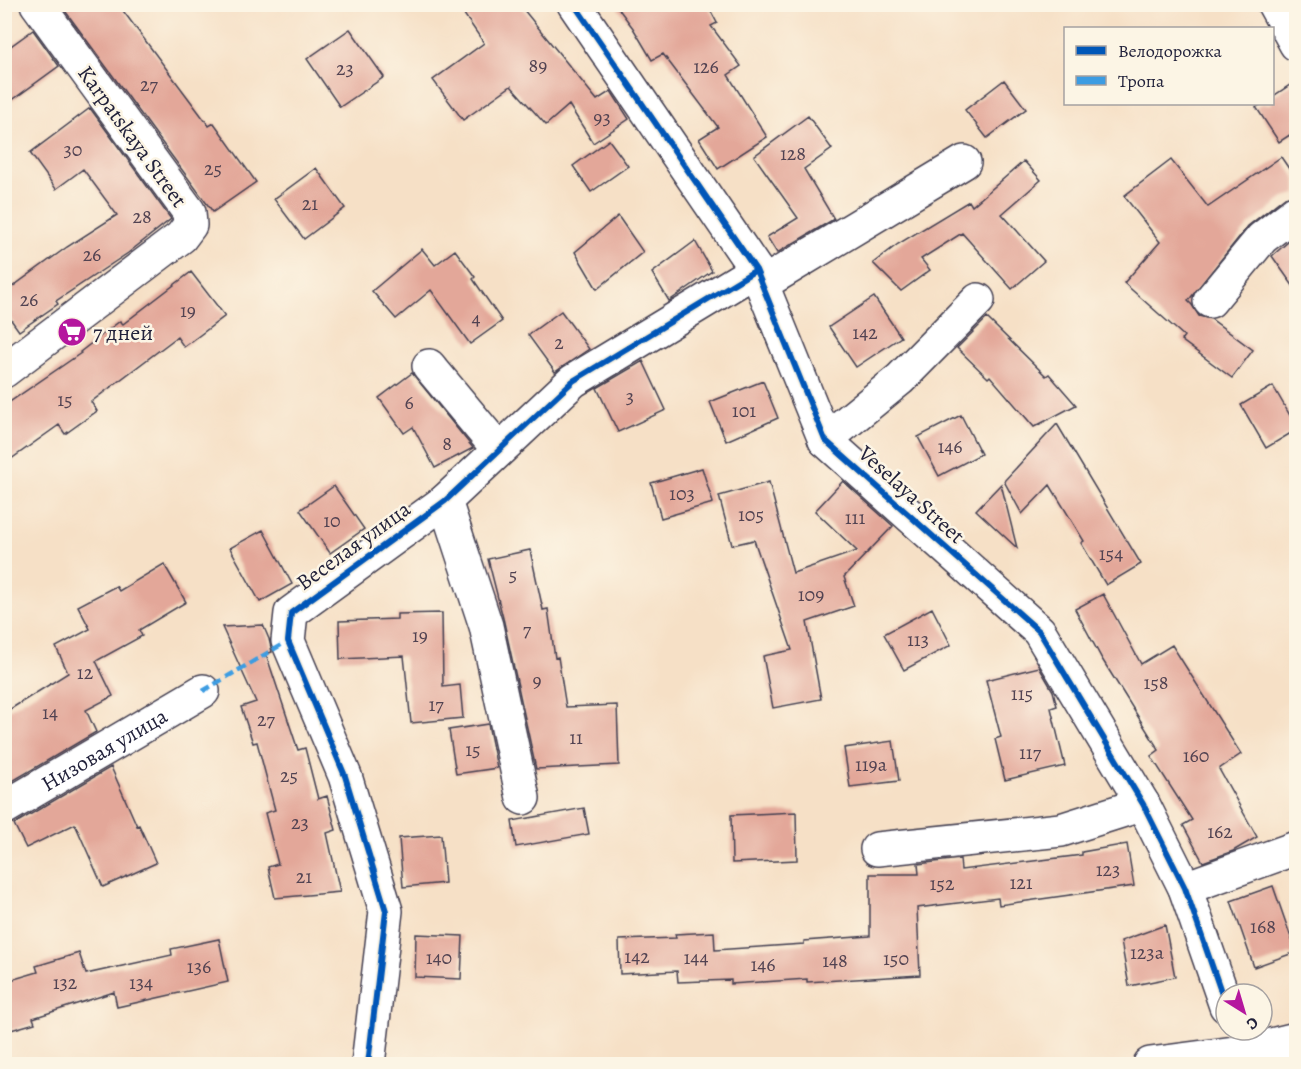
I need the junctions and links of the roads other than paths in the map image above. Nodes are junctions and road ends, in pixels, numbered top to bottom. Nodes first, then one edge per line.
1 (37, 4) edge
2 (574, 4) edge
3 (1274, 4) edge
4 (1296, 44) edge
5 (964, 162) dead end
6 (1296, 212) edge
7 (759, 277) junction
8 (978, 300) dead end
9 (1210, 301) dead end
10 (429, 366) dead end
11 (4, 371) edge
12 (825, 440) junction
13 (499, 450) junction
14 (444, 501) junction
15 (203, 691) dead end
16 (523, 798) dead end
17 (1143, 804) junction
18 (4, 808) edge
19 (1296, 848) edge
20 (877, 849) dead end
21 (1185, 888) junction
22 (1218, 982) edge
23 (1274, 1040) edge
24 (1296, 1040) edge
25 (1234, 1042) edge
26 (368, 1065) edge
27 (1150, 1065) edge

1 - 11 street, Karpatskaya Street
2 - 7 street, Veselaya Street
3 - 4 street
5 - 7 street, Веселая улица
6 - 9 street
7 - 12 street, Veselaya Street
7 - 13 street, Веселая улица
8 - 12 street
10 - 13 street
12 - 17 street, Veselaya Street
13 - 14 street, Веселая улица
14 - 16 street
14 - 26 street, Веселая улица
15 - 18 street, Низовая улица
17 - 20 street
17 - 21 street, Veselaya Street
19 - 21 street
21 - 22 street, Veselaya Street
23 - 24 street
25 - 27 street

